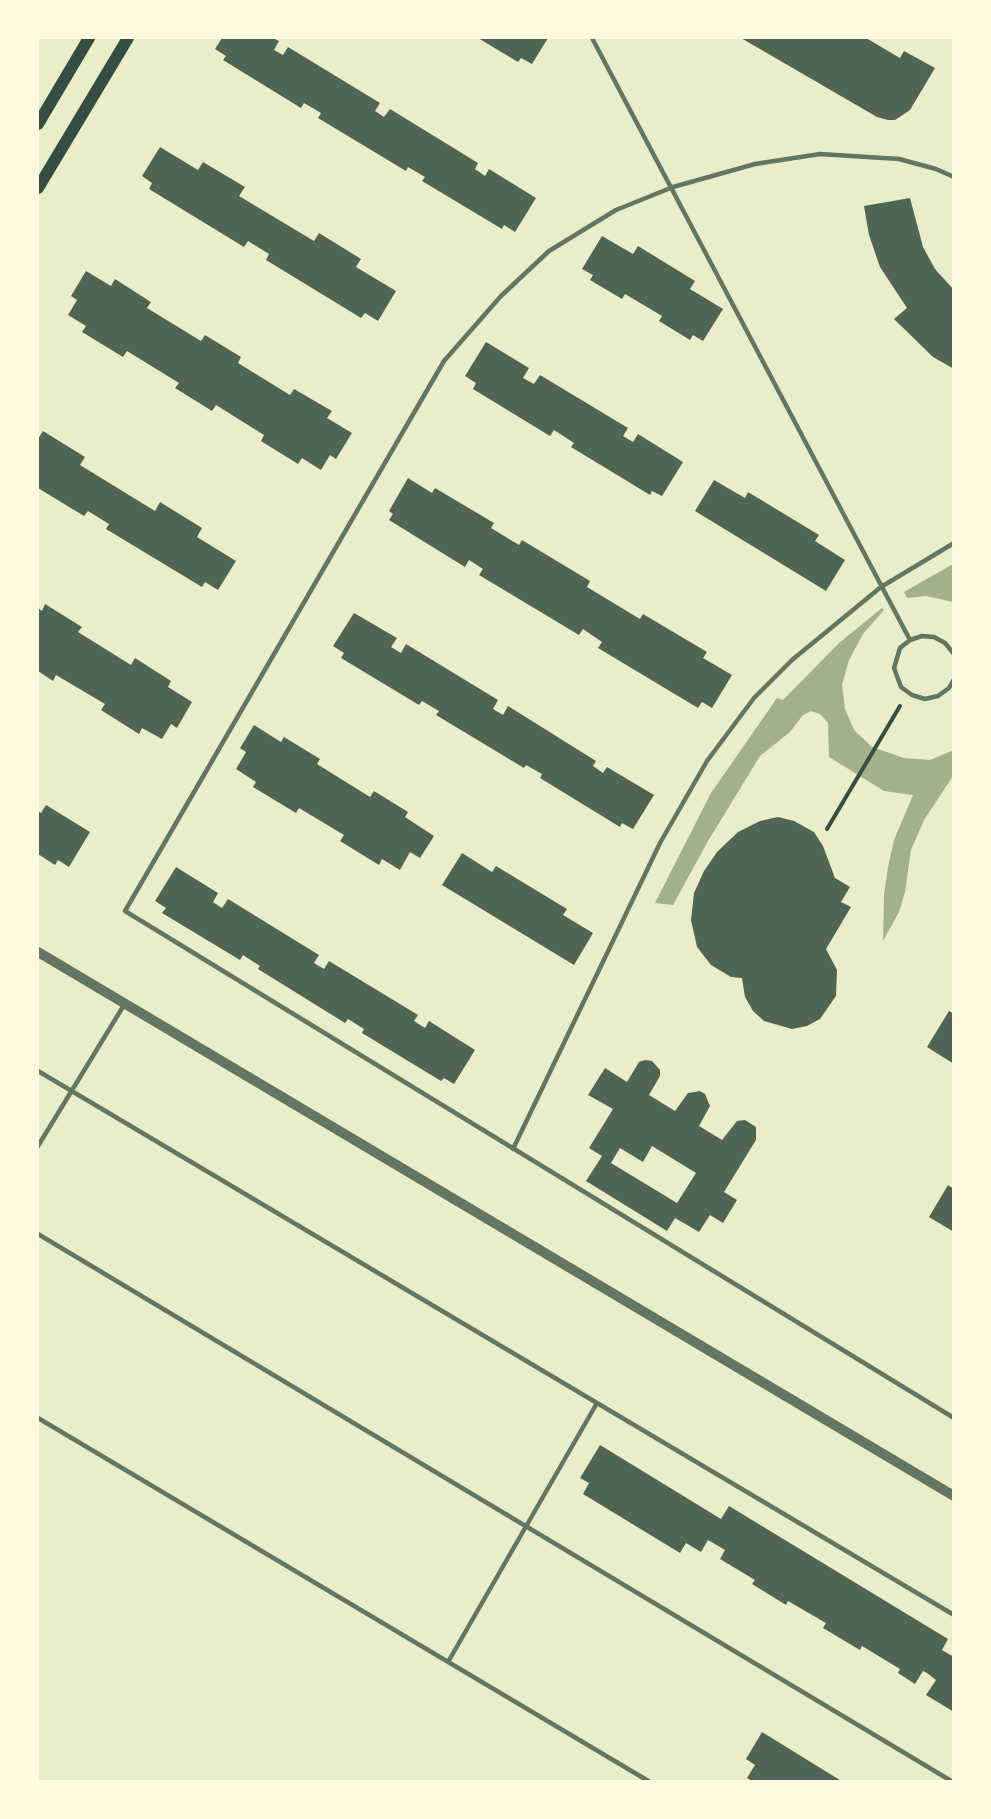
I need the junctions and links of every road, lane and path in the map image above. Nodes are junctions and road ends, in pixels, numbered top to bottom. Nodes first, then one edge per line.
1 (89, 38) edge
2 (128, 38) edge
3 (592, 38) edge
4 (38, 124) edge
5 (954, 177) edge
6 (673, 187) junction
7 (38, 188) edge
8 (954, 543) edge
9 (881, 587) junction
10 (910, 639) junction
11 (954, 654) edge
12 (954, 679) edge
13 (908, 693) junction
14 (827, 829) dead end
15 (38, 952) edge
16 (124, 1004) junction
17 (38, 1071) edge
18 (71, 1090) junction
19 (38, 1146) edge
20 (513, 1149) junction
21 (38, 1234) edge
22 (597, 1402) junction
23 (38, 1418) edge
24 (954, 1418) edge
25 (954, 1496) edge
26 (526, 1526) junction
27 (954, 1615) edge
28 (448, 1662) junction
29 (650, 1782) edge
30 (953, 1782) edge

1 - 4 main road
2 - 7 main road
3 - 6 lane
5 - 6 lane
6 - 9 lane
6 - 20 lane
8 - 9 lane
9 - 10 lane
9 - 20 lane
10 - 11 lane
10 - 13 lane
12 - 13 lane
13 - 14 path
15 - 16 street
16 - 18 lane
16 - 25 street
17 - 18 lane
18 - 19 lane
18 - 22 lane
20 - 24 lane
21 - 26 lane
22 - 26 lane
22 - 27 lane
23 - 28 lane
26 - 28 lane
26 - 30 lane
28 - 29 lane

